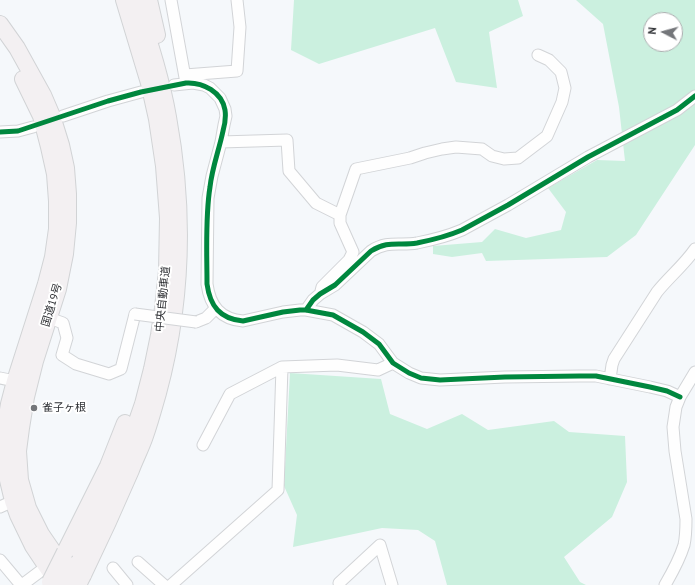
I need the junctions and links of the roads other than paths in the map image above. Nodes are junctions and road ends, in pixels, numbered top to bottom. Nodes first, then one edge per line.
1 (124, 0) edge
2 (136, 0) edge
3 (149, 0) edge
4 (171, 0) edge
5 (237, 0) edge
6 (0, 24) edge
7 (0, 41) edge
8 (538, 55) dead end
9 (186, 79) junction
10 (174, 85) dead end
11 (141, 92) dead end
12 (695, 96) edge
13 (62, 116) dead end
14 (33, 127) dead end
15 (0, 132) edge
16 (221, 142) junction
17 (340, 215) junction
18 (695, 249) edge
19 (179, 258) junction
20 (320, 294) junction
21 (216, 308) junction
22 (306, 310) junction
23 (49, 318) junction
24 (392, 363) junction
25 (282, 367) junction
26 (695, 372) edge
27 (7, 379) edge
28 (610, 379) junction
29 (680, 397) junction
30 (203, 445) dead end
31 (12, 501) edge
32 (0, 560) edge
33 (138, 562) dead end
34 (113, 568) dead end
35 (75, 572) edge
36 (53, 581) edge
37 (338, 584) edge
38 (21, 585) edge
39 (127, 585) edge
40 (164, 585) edge
41 (171, 585) edge
42 (392, 585) edge
43 (665, 585) edge

1 - 35 highway, 中央自動車道
2 - 19 highway, 中央自動車道
3 - 19 highway
4 - 9 street
5 - 9 street
6 - 23 highway, 国道19号
7 - 27 highway, 国道19号
8 - 17 street
9 - 10 street
9 - 16 street
11 - 13 street
12 - 20 street
14 - 15 street
16 - 17 street
16 - 21 street
17 - 20 street
18 - 28 street
19 - 35 highway, 中央自動車道
20 - 22 street
21 - 22 street
21 - 23 street, bridge
22 - 24 street
23 - 31 highway, 国道19号
24 - 25 street
24 - 28 street
25 - 30 street
25 - 41 street
26 - 29 street
27 - 31 highway, 国道19号
28 - 29 street
29 - 43 street
31 - 35 highway, 国道19号
31 - 36 highway, 国道19号
32 - 38 street
33 - 40 street
34 - 39 street
35 - 36 highway, 中央自動車道, bridge
36 - 38 street
37 - 42 street

